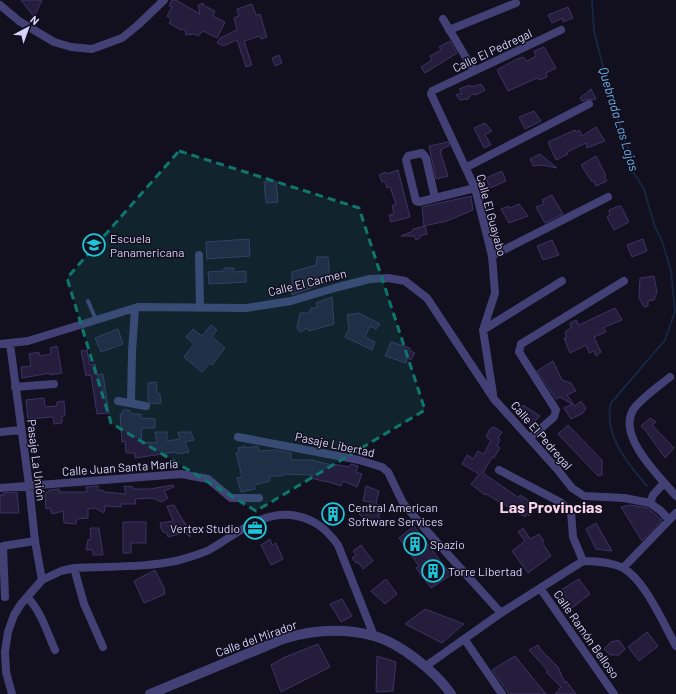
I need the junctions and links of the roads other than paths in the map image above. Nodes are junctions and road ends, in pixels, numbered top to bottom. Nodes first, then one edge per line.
1 (164, 0) edge
2 (516, 3) dead end
3 (0, 5) edge
4 (443, 19) dead end
5 (449, 30) junction
6 (561, 30) dead end
7 (474, 71) junction
8 (432, 91) joint
9 (589, 104) dead end
10 (467, 167) junction
11 (476, 188) junction
12 (608, 197) dead end
13 (435, 198) junction
14 (199, 255) dead end
15 (492, 256) junction
16 (562, 281) dead end
17 (624, 281) dead end
18 (88, 301) dead end
19 (135, 308) junction
20 (200, 308) junction
21 (96, 320) junction
22 (483, 330) junction
23 (0, 344) edge
24 (10, 344) junction
25 (670, 377) dead end
26 (54, 384) dead end
27 (15, 387) junction
28 (494, 399) junction
29 (118, 401) dead end
30 (131, 404) junction
31 (146, 406) dead end
32 (21, 430) junction
33 (0, 432) edge
34 (238, 437) dead end
35 (530, 438) junction
36 (499, 470) dead end
37 (664, 483) junction
38 (29, 485) junction
39 (0, 488) edge
40 (676, 496) edge
41 (259, 498) dead end
42 (650, 503) junction
43 (676, 513) edge
44 (669, 520) junction
45 (34, 541) junction
46 (583, 561) junction
47 (74, 568) junction
48 (623, 568) junction
49 (42, 580) junction
50 (540, 588) junction
51 (5, 597) dead end
52 (27, 597) junction
53 (501, 613) junction
54 (374, 636) junction
55 (465, 640) junction
56 (103, 646) dead end
57 (676, 646) edge
58 (55, 650) dead end
59 (426, 666) junction
60 (166, 691) edge
61 (12, 694) edge
62 (150, 694) edge
63 (451, 694) edge
64 (502, 694) edge
65 (614, 694) edge

1 - 3 street
2 - 5 street
4 - 5 street
5 - 7 street
6 - 7 street, Calle El Pedregal
7 - 8 street, Calle El Pedregal
8 - 10 street, Calle El Guayabo
9 - 10 street
10 - 11 street, Calle El Guayabo
11 - 13 street
11 - 15 street, Calle El Guayabo
12 - 15 street
13 - 13 street
14 - 20 street
15 - 22 street, Calle El Guayabo
16 - 22 street
17 - 35 street
18 - 21 lane
19 - 20 street, Calle El Carmen
19 - 21 street, Calle El Carmen
19 - 30 street
20 - 28 street, Calle El Carmen
21 - 24 street, Calle El Carmen
22 - 28 street, Calle El Guayabo
23 - 24 street, Calle El Carmen
24 - 27 street, Pasaje La Unión
25 - 37 street
26 - 27 street
27 - 32 street, Pasaje La Unión
28 - 35 street, Calle El Pedregal
29 - 30 street
30 - 31 street
32 - 33 street
32 - 38 street, Pasaje La Unión
34 - 53 street, Pasaje Libertad
35 - 42 street, Calle El Pedregal
36 - 46 street
37 - 40 street
37 - 42 street
38 - 39 street, Calle Juan Santa María
38 - 41 street, Calle Juan Santa María
38 - 45 street, Pasaje La Unión
42 - 44 street
43 - 44 street
44 - 48 street
45 - 49 street, Pasaje La Unión
45 - 51 street
46 - 48 street
46 - 50 street
47 - 49 street
47 - 54 street
47 - 56 street
48 - 57 street
49 - 52 street
50 - 53 street
50 - 65 street, Calle Ramón Belloso
52 - 58 street
52 - 61 street
53 - 55 street
54 - 59 street, Calle del Mirador
54 - 60 street, Calle del Mirador
55 - 59 street
55 - 64 street
59 - 63 street, Calle del Mirador
60 - 62 street, Calle del Mirador

